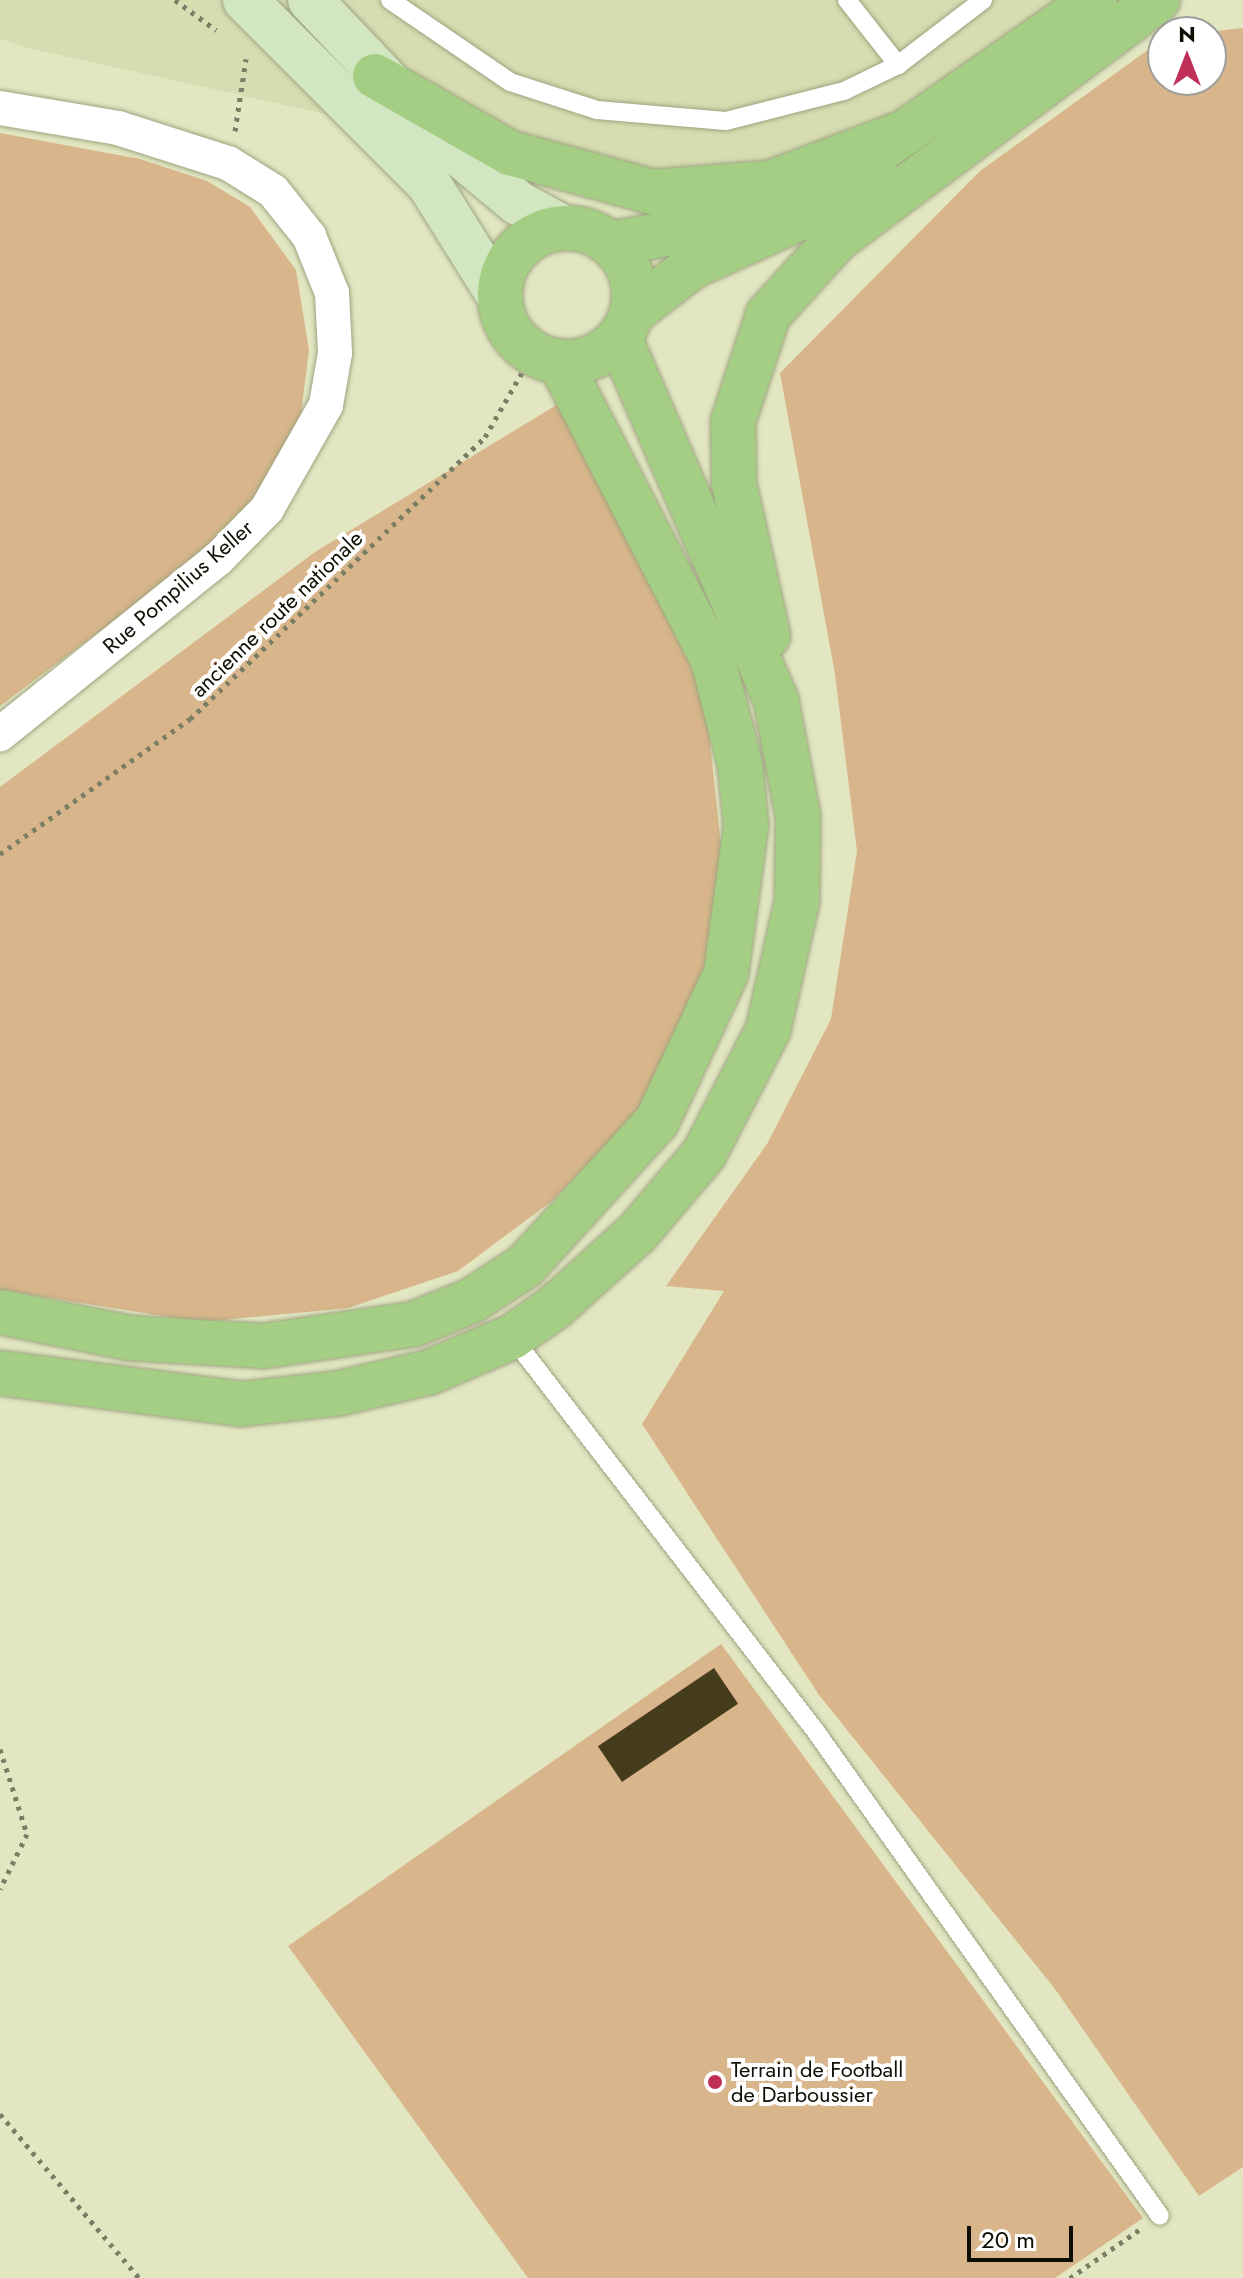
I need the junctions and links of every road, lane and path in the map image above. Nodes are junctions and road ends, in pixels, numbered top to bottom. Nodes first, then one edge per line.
1 (175, 0) edge
2 (310, 0) edge
3 (390, 0) edge
4 (847, 0) edge
5 (983, 0) edge
6 (1095, 0) edge
7 (1158, 0) edge
8 (236, 19) edge
9 (237, 45) dead end
10 (898, 65) junction
11 (375, 76) junction
12 (1020, 98) junction
13 (0, 108) edge
14 (908, 131) junction
15 (228, 163) junction
16 (564, 228) junction
17 (610, 244) junction
18 (499, 296) junction
19 (626, 325) junction
20 (547, 358) junction
21 (776, 700) junction
22 (0, 734) edge
23 (0, 854) edge
24 (0, 1312) edge
25 (512, 1337) junction
26 (0, 1373) edge
27 (0, 1749) edge
28 (0, 1889) edge
29 (0, 2114) edge
30 (1160, 2216) joint
31 (139, 2278) edge
32 (1070, 2278) edge

1 - 8 path
2 - 11 main road
3 - 10 lane
4 - 10 lane
5 - 10 lane
6 - 14 main road
7 - 12 main road
8 - 18 main road
9 - 15 path
11 - 14 main road
11 - 16 main road
12 - 19 main road
12 - 21 main road
13 - 15 street, Rue Pompilius Keller
14 - 17 main road
15 - 22 street, Rue Pompilius Keller
16 - 17 main road
16 - 18 main road
17 - 19 main road
18 - 20 main road
19 - 20 main road
19 - 21 main road
20 - 23 path, ancienne route nationale
20 - 24 main road
21 - 25 main road
25 - 26 main road
25 - 30 lane
27 - 28 path
29 - 31 path
30 - 32 path

